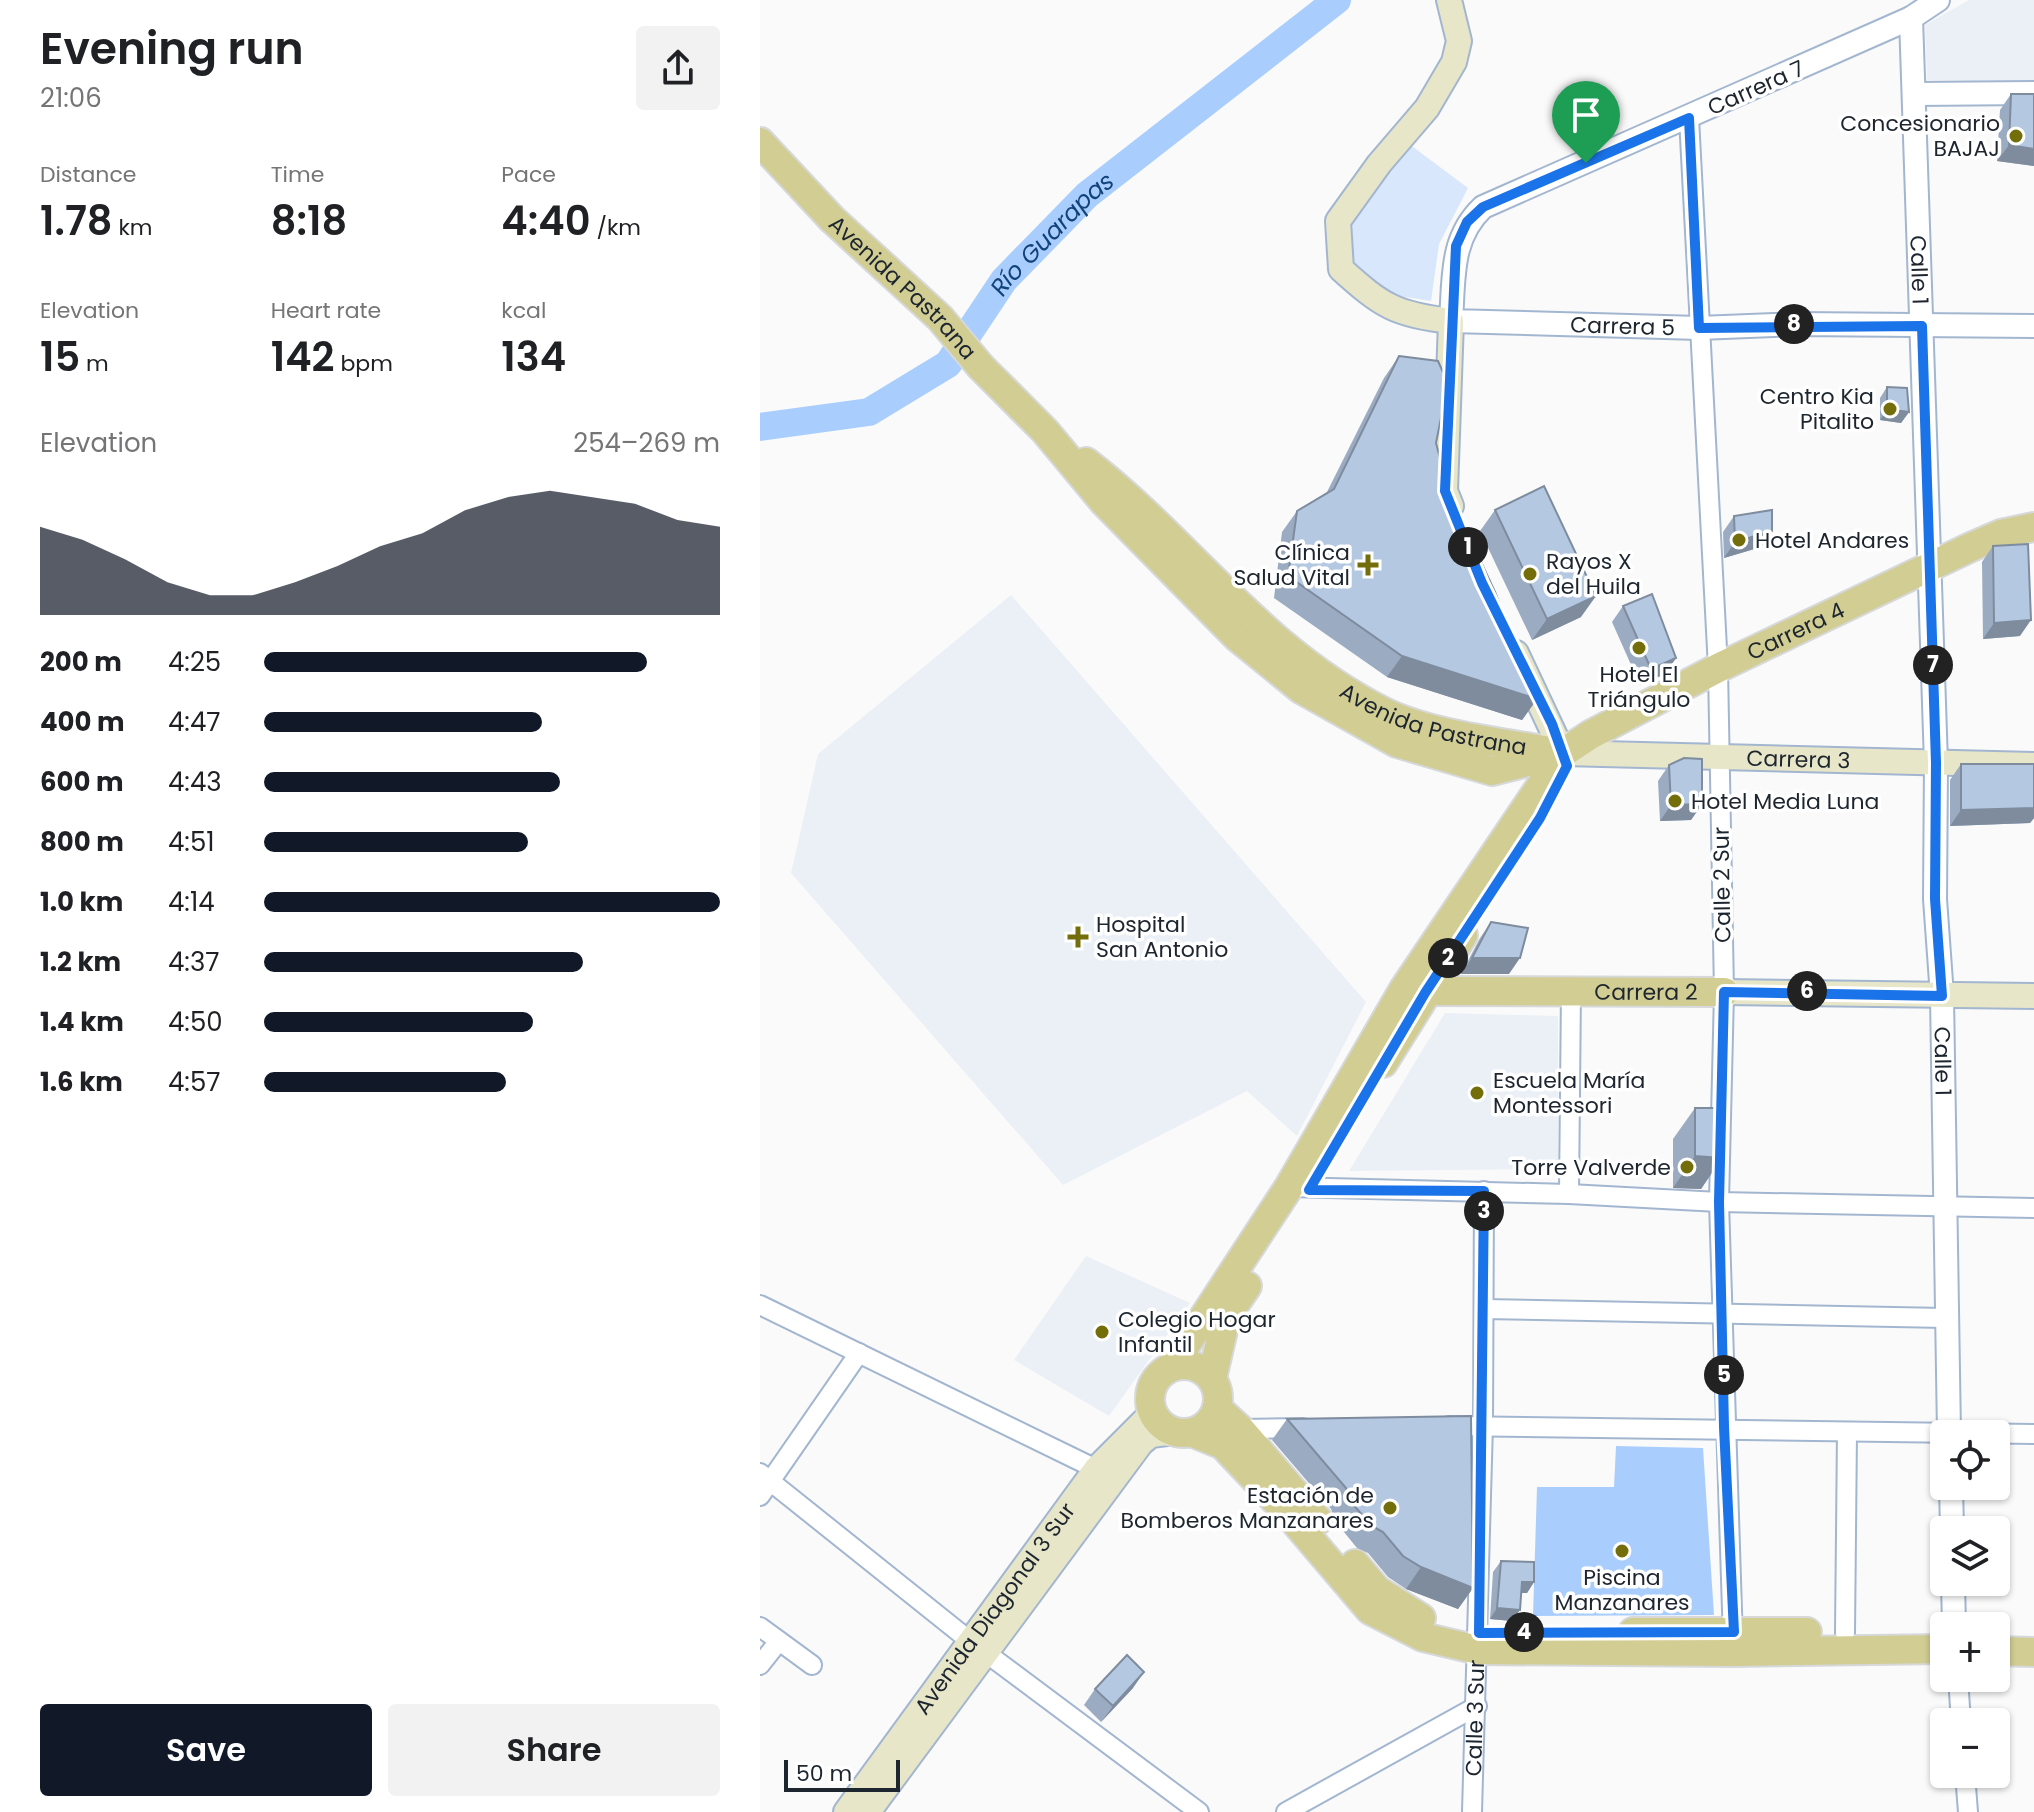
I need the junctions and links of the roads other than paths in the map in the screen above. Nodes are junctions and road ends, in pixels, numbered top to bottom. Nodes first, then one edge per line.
1 (1449, 0) edge
2 (1938, 0) edge
3 (1911, 18) junction
4 (2034, 93) edge
5 (1914, 94) junction
6 (1689, 118) junction
7 (760, 142) edge
8 (1451, 321) junction
9 (1922, 326) junction
10 (2034, 326) edge
11 (1699, 328) junction
12 (1045, 431) junction
13 (2034, 527) edge
14 (1461, 531) edge
15 (1930, 569) junction
16 (1508, 635) edge
17 (1718, 668) junction
18 (1563, 753) junction
19 (1720, 759) junction
20 (1936, 763) junction
21 (2034, 765) edge
22 (1492, 771) junction
23 (1510, 833) junction
24 (1571, 990) junction
25 (1414, 991) junction
26 (1724, 992) junction
27 (1942, 996) junction
28 (2034, 996) edge
29 (1299, 1189) junction
30 (1484, 1191) junction
31 (1569, 1194) junction
32 (1719, 1202) junction
33 (1947, 1208) junction
34 (2034, 1208) edge
35 (760, 1305) edge
36 (1484, 1309) junction
37 (1724, 1314) junction
38 (1945, 1318) junction
39 (859, 1353) junction
40 (1172, 1366) junction
41 (1212, 1378) junction
42 (1217, 1408) junction
43 (1152, 1413) junction
44 (1949, 1420) edge
45 (1483, 1425) junction
46 (1422, 1426) edge
47 (1724, 1427) junction
48 (1316, 1428) edge
49 (1240, 1429) junction
50 (1847, 1432) junction
51 (1185, 1433) junction
52 (1930, 1433) edge
53 (2010, 1434) edge
54 (2034, 1434) edge
55 (1096, 1469) junction
56 (764, 1483) edge
57 (760, 1627) edge
58 (1845, 1633) junction
59 (1930, 1635) edge
60 (2010, 1635) edge
61 (2034, 1635) edge
62 (779, 1641) junction
63 (1479, 1641) junction
64 (1733, 1642) junction
65 (978, 1647) junction
66 (1930, 1649) edge
67 (2010, 1651) edge
68 (2034, 1652) edge
69 (760, 1665) edge
70 (812, 1665) dead end
71 (1477, 1706) junction
72 (1966, 1788) edge
73 (846, 1812) edge
74 (868, 1812) edge
75 (1199, 1812) edge
76 (1286, 1812) edge
77 (1472, 1812) edge
78 (1968, 1812) edge

1 - 8 main road
2 - 3 street, Carrera 7
3 - 5 street, Calle 1
3 - 6 street, Carrera 7
4 - 5 street
5 - 9 street, Calle 1
6 - 8 street, Carrera 7
6 - 11 street, Calle 2 Sur
7 - 12 main road, Avenida Pastrana
8 - 11 street, Carrera 5
8 - 14 main road
9 - 10 street, Carrera 5
9 - 11 street, Carrera 5
9 - 15 street, Calle 1
11 - 17 street, Calle 2 Sur
12 - 18 main road, Avenida Pastrana
12 - 22 main road, Avenida Pastrana
13 - 15 main road, Carrera 4
15 - 17 main road, Carrera 4
15 - 20 street, Calle 1
16 - 18 main road
17 - 18 main road, Carrera 4
17 - 19 street, Calle 2 Sur
18 - 19 main road, Carrera 3
18 - 22 main road, Avenida Pastrana
18 - 23 main road
18 - 25 main road
19 - 20 main road, Carrera 3
19 - 26 street, Calle 2 Sur
20 - 21 main road, Carrera 3
20 - 27 street, Calle 1
22 - 23 main road
23 - 25 main road
24 - 25 main road, Carrera 2
24 - 26 main road, Carrera 2
24 - 31 street
25 - 29 main road
26 - 27 main road, Carrera 2
26 - 32 street, Calle 2 Sur
27 - 28 main road, Carrera 2
27 - 33 street, Calle 1
29 - 30 street
29 - 40 main road
29 - 41 main road
30 - 31 street
30 - 36 street, Calle 3 Sur
31 - 32 street
32 - 33 street
32 - 37 street, Calle 2 Sur
33 - 34 street
33 - 38 street, Calle 1
35 - 39 street
36 - 37 street
36 - 45 street, Calle 3 Sur
37 - 38 street
37 - 47 street, Calle 2 Sur
38 - 44 street, Calle 1
39 - 55 street
39 - 56 street
40 - 41 main road
40 - 43 main road
41 - 42 main road
42 - 49 main road
42 - 51 main road
43 - 51 main road
43 - 55 main road, Avenida Diagonal 3 Sur
45 - 46 street
45 - 47 street
45 - 63 street, Calle 3 Sur
47 - 50 street
47 - 64 street, Calle 2 Sur
48 - 49 street
49 - 63 main road
50 - 52 street
50 - 58 street
51 - 63 main road
51 - 65 main road, Avenida Diagonal 3 Sur
53 - 54 street
55 - 65 main road, Avenida Diagonal 3 Sur
56 - 65 street
57 - 62 street
58 - 59 main road
58 - 64 main road
60 - 61 main road
62 - 69 street
62 - 70 street
63 - 64 main road
63 - 71 street, Calle 3 Sur
64 - 66 main road
65 - 73 main road, Avenida Diagonal 3 Sur
65 - 74 main road, Avenida Diagonal 3 Sur
65 - 75 street
67 - 68 main road
71 - 76 street
71 - 77 street, Calle 3 Sur
72 - 78 street

